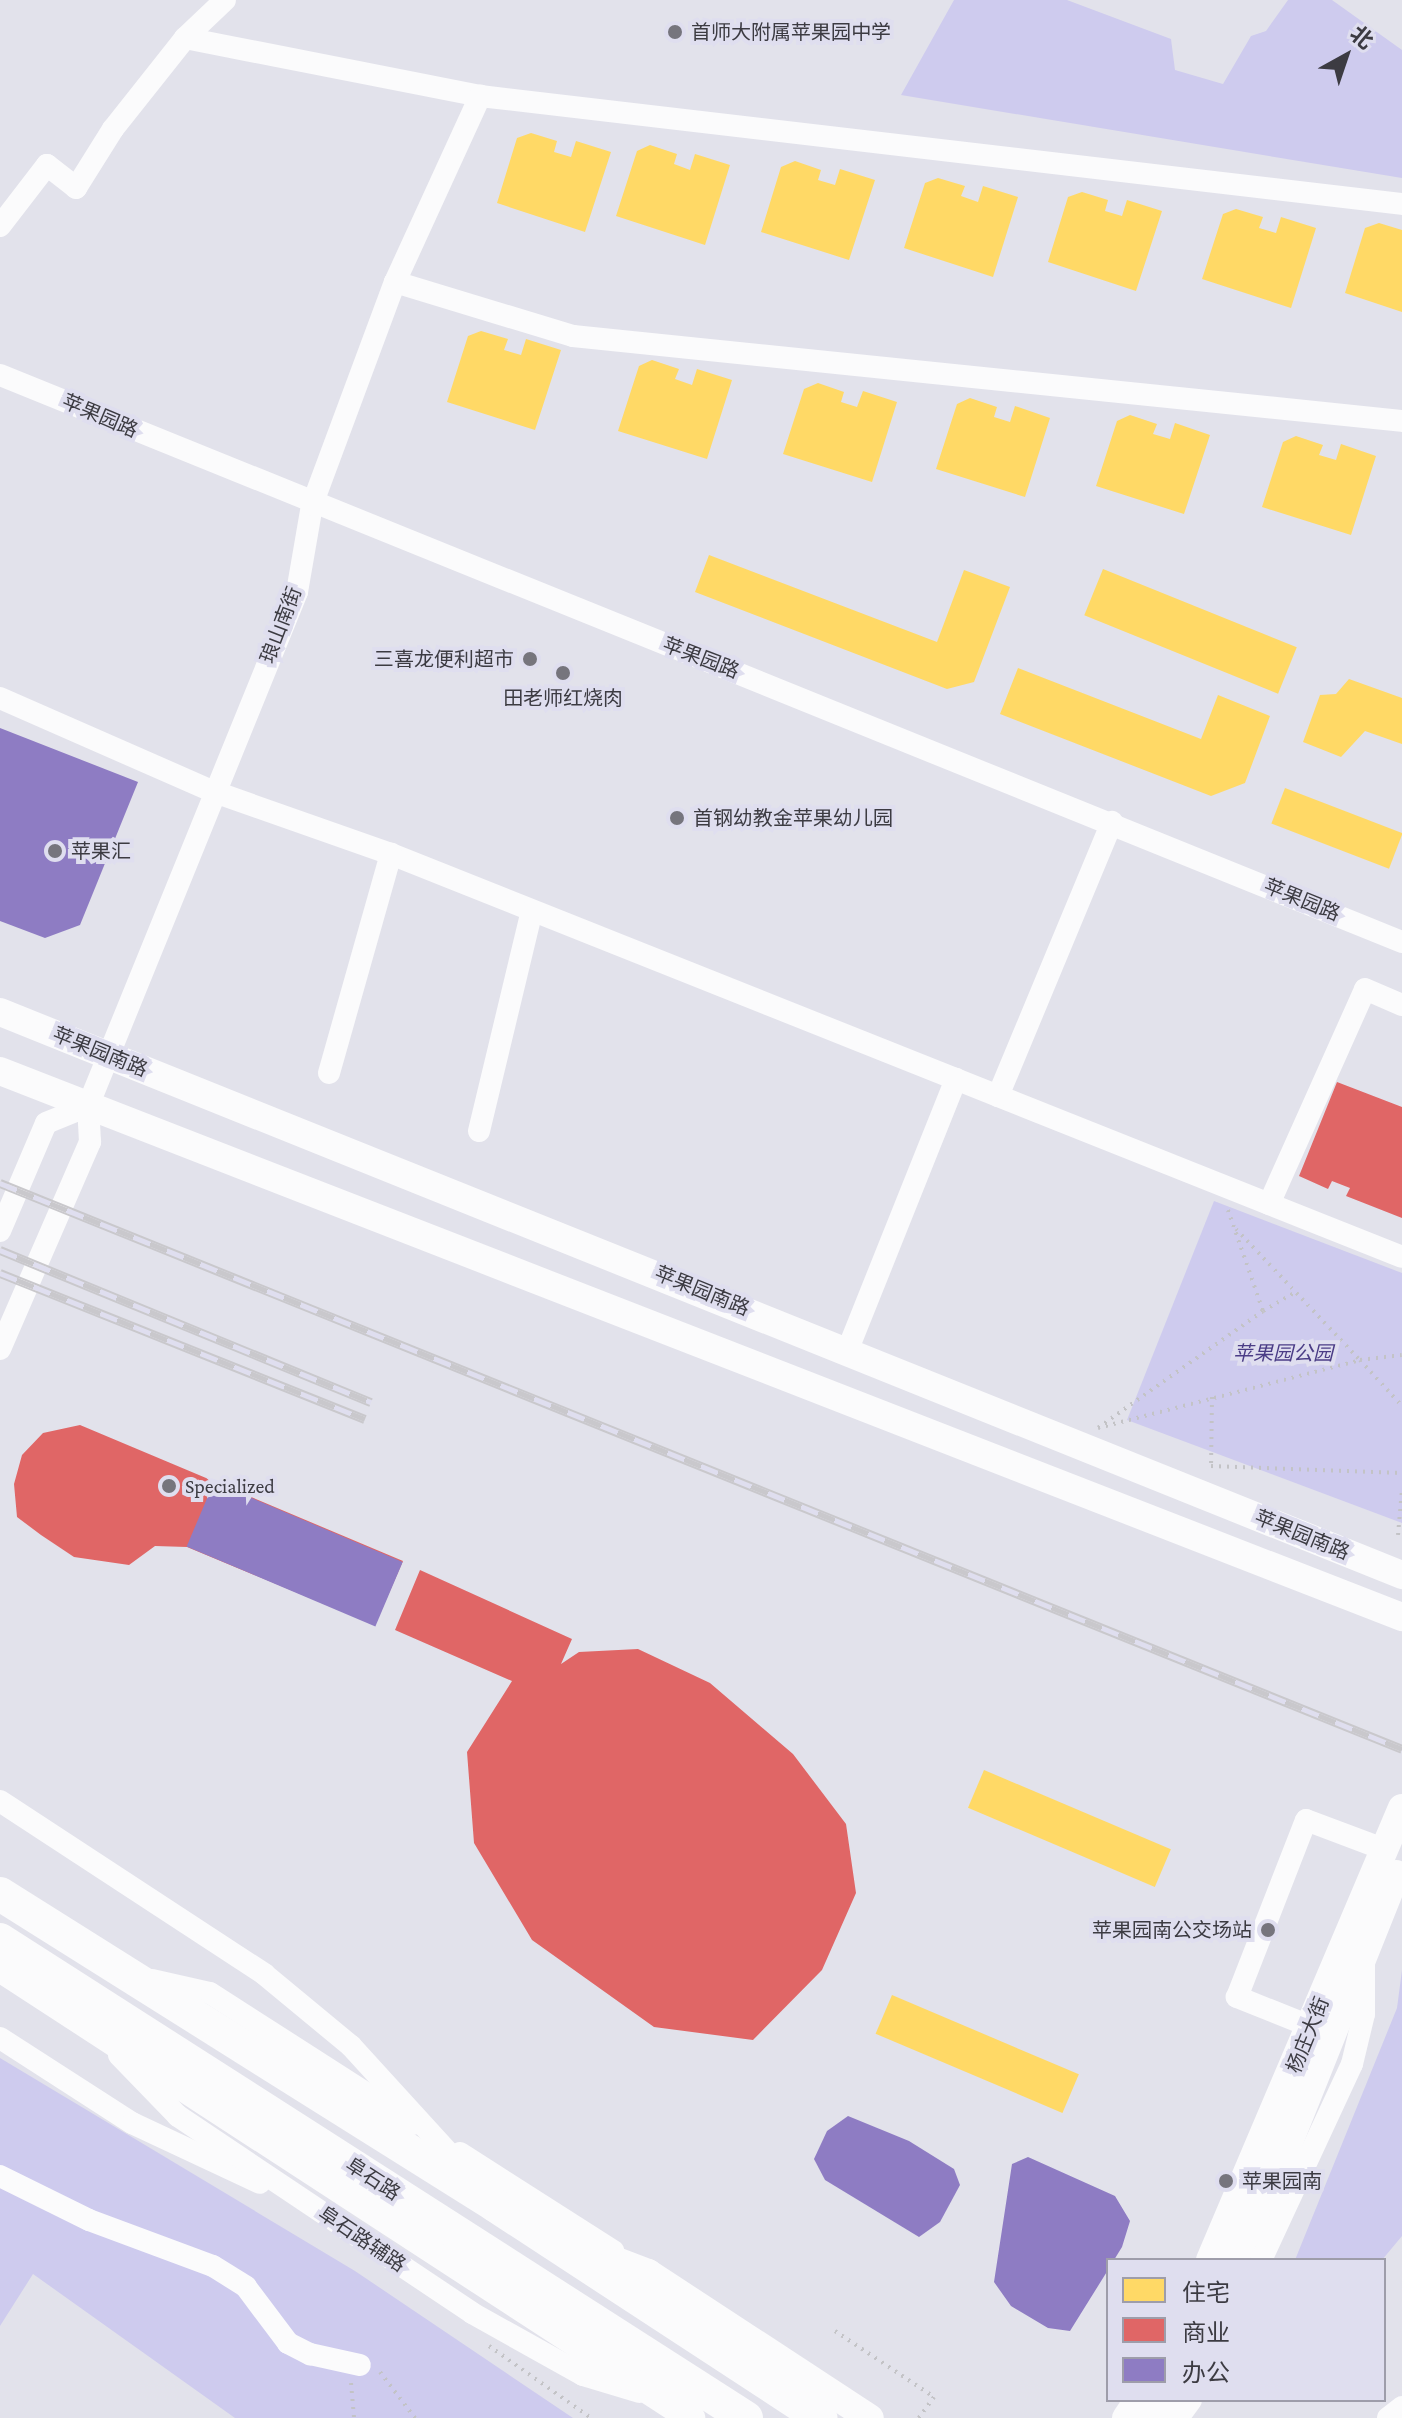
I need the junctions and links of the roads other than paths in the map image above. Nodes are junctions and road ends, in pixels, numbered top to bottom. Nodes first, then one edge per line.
1 (225, 0) edge
2 (185, 38) junction
3 (480, 96) junction
4 (1402, 204) edge
5 (0, 226) edge
6 (395, 282) junction
7 (0, 375) edge
8 (1402, 421) edge
9 (312, 505) junction
10 (0, 698) edge
11 (212, 791) junction
12 (1112, 822) junction
13 (391, 854) junction
14 (532, 911) junction
15 (1402, 942) edge
16 (1402, 1005) edge
17 (0, 1012) edge
18 (109, 1055) junction
19 (0, 1071) edge
20 (329, 1073) dead end
21 (956, 1079) junction
22 (998, 1096) junction
23 (88, 1106) junction
24 (479, 1131) dead end
25 (1269, 1204) junction
26 (0, 1231) edge
27 (1402, 1257) edge
28 (0, 1349) edge
29 (848, 1349) junction
30 (1402, 1575) edge
31 (1402, 1617) edge
32 (0, 1801) edge
33 (1402, 1808) edge
34 (1396, 1866) edge
35 (0, 1895) edge
36 (0, 1940) edge
37 (1364, 1951) junction
38 (0, 1968) edge
39 (113, 1972) junction
40 (1322, 2031) junction
41 (0, 2038) edge
42 (0, 2176) edge
43 (495, 2205) junction
44 (463, 2237) junction
45 (1211, 2258) edge
46 (1235, 2258) edge
47 (1262, 2258) edge
48 (648, 2273) junction
49 (360, 2365) road end
50 (1402, 2407) edge
51 (691, 2418) edge
52 (746, 2418) edge
53 (820, 2418) edge
54 (870, 2418) edge
55 (1388, 2418) edge

1 - 2 street
2 - 3 street
2 - 5 street
3 - 4 street
3 - 6 street, 琅山南街
6 - 8 street
6 - 9 street, 琅山南街
7 - 9 street, 苹果园路
9 - 11 street, 琅山南街
9 - 12 street, 苹果园路
10 - 11 street
11 - 13 street
11 - 18 street, 琅山南街
12 - 15 street, 苹果园路
12 - 22 street
13 - 14 street
13 - 20 street
14 - 21 street
14 - 24 street
16 - 25 street
17 - 18 main road, 苹果园南路
18 - 23 street, 琅山南街
18 - 29 main road, 苹果园南路
19 - 23 main road, 苹果园南路
21 - 22 street
21 - 29 street
22 - 25 street
23 - 26 street
23 - 28 street
23 - 31 main road, 苹果园南路
25 - 27 street
29 - 30 main road, 苹果园南路
32 - 43 street
33 - 34 main road, 杨庄大街
34 - 37 main road, 杨庄大街
34 - 40 main road, 杨庄大街
34 - 40 street
35 - 39 main road, 阜石路
35 - 43 highway, 阜石路
36 - 44 highway, 阜石路
37 - 40 main road, 杨庄大街
37 - 47 street, 杨庄大街
38 - 51 main road, 阜石路
39 - 48 main road, 阜石路
39 - 48 street
40 - 45 main road, 杨庄大街
40 - 46 main road, 杨庄大街
41 - 44 street
42 - 49 street
43 - 53 highway, 阜石路
44 - 52 highway, 阜石路
48 - 54 main road, 阜石路
50 - 55 street

